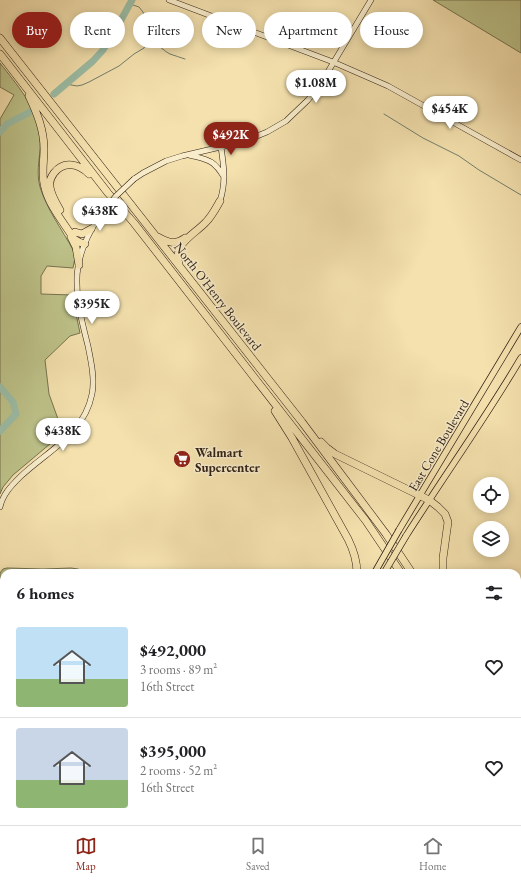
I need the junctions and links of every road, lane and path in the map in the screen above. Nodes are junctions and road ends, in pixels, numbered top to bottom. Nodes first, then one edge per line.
1 (169, 0) edge
2 (371, 0) edge
3 (0, 38) edge
4 (0, 54) edge
5 (334, 62) junction
6 (22, 82) junction
7 (222, 147) junction
8 (188, 155) junction
9 (521, 160) edge
10 (225, 177) junction
11 (108, 193) junction
12 (220, 201) joint
13 (91, 229) junction
14 (197, 230) junction
15 (71, 231) junction
16 (155, 235) junction
17 (85, 244) junction
18 (79, 265) junction
19 (180, 268) junction
20 (521, 327) edge
21 (521, 358) edge
22 (250, 374) junction
23 (302, 422) junction
24 (420, 496) junction
25 (429, 500) junction
26 (0, 507) edge
27 (357, 569) edge
28 (376, 569) edge
29 (386, 569) edge
30 (398, 569) edge
31 (409, 569) edge
32 (443, 569) edge

1 - 5 main road
2 - 5 main road
3 - 16 highway, North O'Henry Boulevard
4 - 6 highway, North O'Henry Boulevard
5 - 7 main road
5 - 9 main road
6 - 11 highway, North O'Henry Boulevard
6 - 15 highway
7 - 8 main road
7 - 10 main road
8 - 10 main road
8 - 13 main road, bridge
10 - 12 main road
11 - 15 highway
11 - 22 highway, North O'Henry Boulevard
12 - 14 highway
13 - 15 highway
13 - 17 main road
14 - 16 highway
14 - 19 highway
15 - 17 highway
15 - 18 highway
16 - 19 highway, North O'Henry Boulevard
17 - 18 main road
18 - 26 main road
19 - 23 highway, North O'Henry Boulevard
20 - 24 main road, East Cone Boulevard
21 - 25 main road, East Cone Boulevard
22 - 27 highway
22 - 30 highway, North O'Henry Boulevard
23 - 24 highway
23 - 31 highway, North O'Henry Boulevard
24 - 25 highway
24 - 28 main road, East Cone Boulevard, bridge
25 - 29 main road, East Cone Boulevard, bridge
25 - 32 highway

